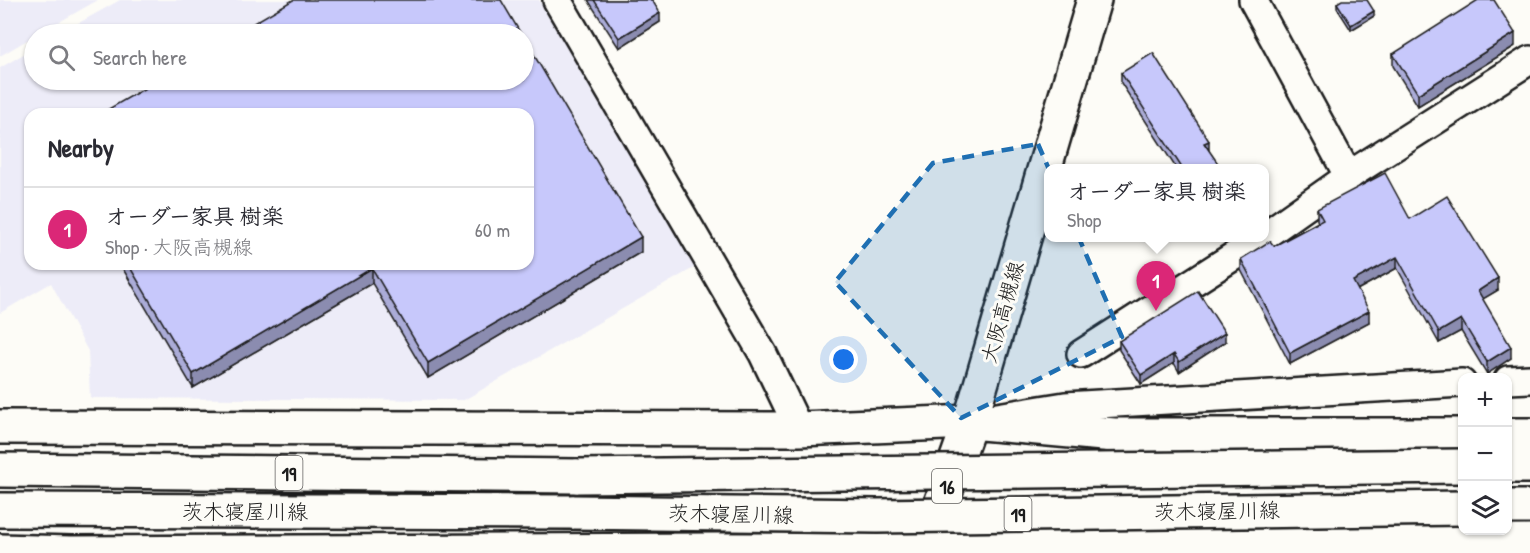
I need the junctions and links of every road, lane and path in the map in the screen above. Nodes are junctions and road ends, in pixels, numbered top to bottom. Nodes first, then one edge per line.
1 (557, 0) edge
2 (1094, 0) edge
3 (1253, 0) edge
4 (1530, 60) edge
5 (1046, 164) edge
6 (1044, 170) edge
7 (1349, 177) junction
8 (1269, 233) edge
9 (1255, 242) edge
10 (1081, 354) dead end
11 (1530, 379) edge
12 (1512, 380) edge
13 (1458, 383) edge
14 (970, 422) junction
15 (0, 427) edge
16 (799, 429) junction
17 (1458, 435) edge
18 (1512, 435) edge
19 (1530, 435) edge
20 (1458, 466) edge
21 (1512, 466) edge
22 (1530, 466) edge
23 (0, 470) edge
24 (1512, 507) edge
25 (1530, 507) edge
26 (1458, 508) edge
27 (0, 510) edge
28 (1530, 542) edge
29 (0, 550) edge
30 (926, 552) edge
31 (71, 553) edge

1 - 16 street
2 - 5 main road, 大阪高槻線 / 16
3 - 7 street
4 - 7 street
6 - 14 main road, 大阪高槻線 / 16
7 - 8 street
9 - 10 street
11 - 12 street
13 - 14 street
14 - 16 main road
14 - 17 main road
14 - 30 main road, 大阪高槻線 / 16
15 - 16 main road
18 - 19 main road
20 - 23 main road, 茨木寝屋川線 / 19, bridge
21 - 22 main road
24 - 25 main road
26 - 27 main road, 茨木寝屋川線 / 19, bridge
28 - 30 main road
29 - 31 main road
30 - 31 main road

